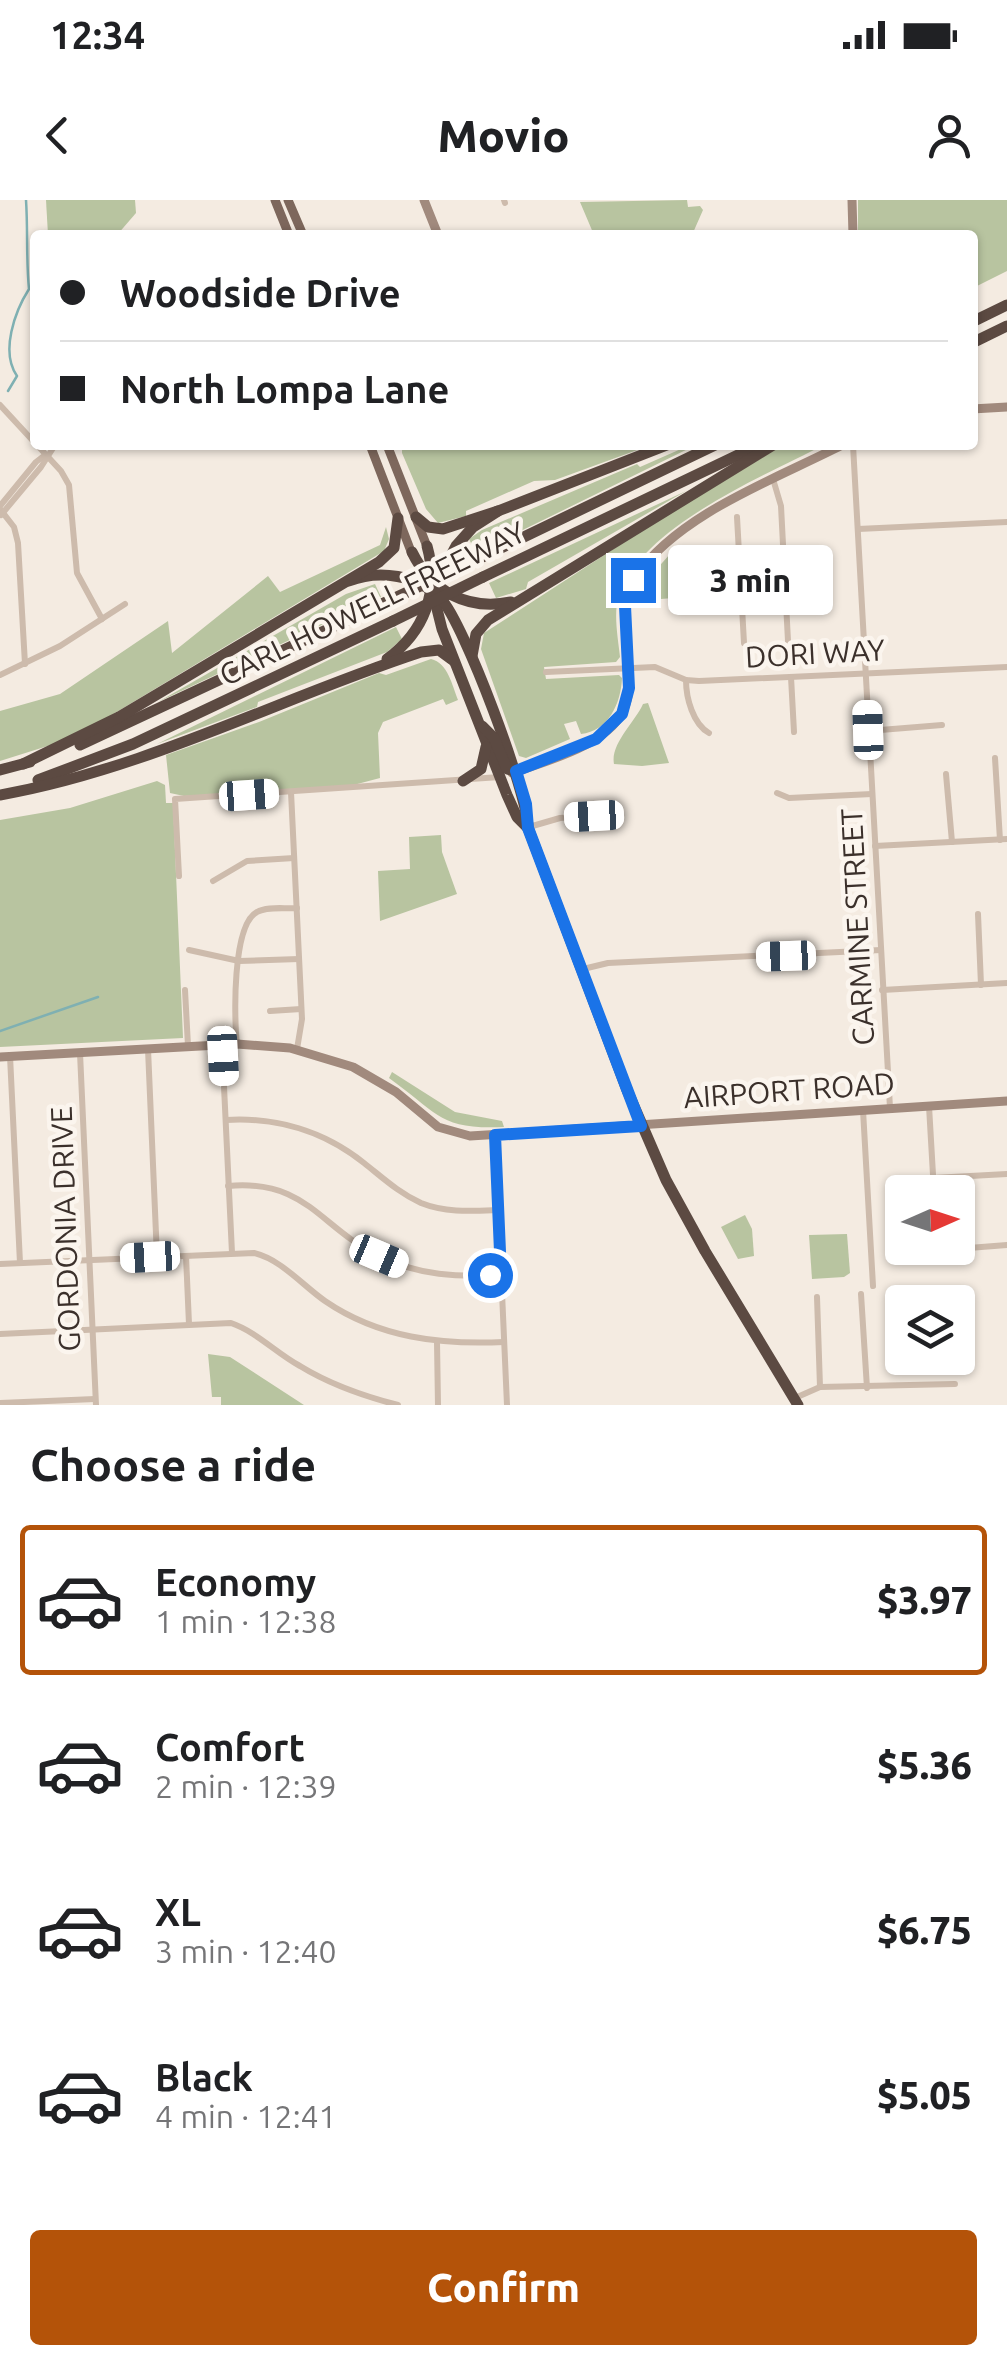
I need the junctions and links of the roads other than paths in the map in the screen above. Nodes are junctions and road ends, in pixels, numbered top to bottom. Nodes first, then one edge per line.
1 (275, 200) edge
2 (288, 200) edge
3 (424, 200) edge
4 (852, 200) edge
5 (287, 230) edge
6 (301, 230) edge
7 (436, 230) edge
8 (853, 230) edge
9 (1007, 305) edge
10 (978, 319) edge
11 (1007, 326) edge
12 (978, 340) edge
13 (0, 405) edge
14 (1007, 407) edge
15 (978, 409) edge
16 (30, 438) edge
17 (42, 450) edge
18 (51, 450) edge
19 (372, 450) edge
20 (391, 450) edge
21 (654, 450) edge
22 (705, 450) edge
23 (749, 450) edge
24 (765, 450) edge
25 (832, 450) edge
26 (853, 450) edge
27 (47, 455) junction
28 (773, 480) junction
29 (1, 511) edge
30 (498, 511) junction
31 (416, 517) junction
32 (737, 517) dead end
33 (398, 518) junction
34 (1007, 522) edge
35 (858, 529) junction
36 (427, 546) joint
37 (412, 552) joint
38 (349, 582) junction
39 (435, 589) junction
40 (532, 592) junction
41 (125, 604) dead end
42 (102, 619) junction
43 (788, 641) dead end
44 (744, 643) dead end
45 (472, 660) junction
46 (454, 661) junction
47 (25, 664) junction
48 (375, 667) junction
49 (1007, 667) edge
50 (628, 668) junction
51 (546, 672) dead end
52 (865, 673) junction
53 (0, 675) edge
54 (792, 676) junction
55 (686, 680) junction
56 (479, 723) junction
57 (942, 725) dead end
58 (868, 730) junction
59 (709, 732) dead end
60 (794, 732) dead end
61 (486, 742) junction
62 (995, 758) dead end
63 (22, 764) junction
64 (0, 770) edge
65 (516, 771) junction
66 (946, 774) dead end
67 (500, 776) junction
68 (464, 781) junction
69 (291, 792) junction
70 (0, 793) edge
71 (777, 793) dead end
72 (872, 794) junction
73 (610, 814) dead end
74 (528, 828) junction
75 (1004, 839) edge
76 (952, 843) junction
77 (875, 846) junction
78 (294, 858) junction
79 (180, 876) dead end
80 (214, 882) dead end
81 (296, 908) junction
82 (978, 914) dead end
83 (188, 950) dead end
84 (881, 950) junction
85 (299, 959) junction
86 (238, 961) junction
87 (582, 969) junction
88 (1007, 983) edge
89 (981, 984) junction
90 (185, 990) dead end
91 (882, 990) junction
92 (302, 1009) junction
93 (270, 1011) dead end
94 (237, 1044) junction
95 (222, 1045) junction
96 (188, 1046) junction
97 (148, 1048) junction
98 (297, 1049) junction
99 (80, 1051) junction
100 (5, 1056) edge
101 (1007, 1102) edge
102 (929, 1106) junction
103 (890, 1108) junction
104 (863, 1109) junction
105 (226, 1120) junction
106 (641, 1126) junction
107 (495, 1135) junction
108 (1007, 1174) edge
109 (933, 1175) edge
110 (975, 1176) edge
111 (228, 1186) junction
112 (498, 1210) junction
113 (1007, 1245) edge
114 (975, 1246) edge
115 (232, 1253) junction
116 (186, 1255) junction
117 (157, 1256) junction
118 (89, 1260) junction
119 (20, 1262) junction
120 (0, 1264) edge
121 (501, 1275) junction
122 (873, 1286) dead end
123 (861, 1294) dead end
124 (817, 1297) dead end
125 (189, 1324) junction
126 (92, 1329) junction
127 (0, 1334) edge
128 (437, 1342) junction
129 (504, 1342) junction
130 (956, 1384) dead end
131 (820, 1386) junction
132 (867, 1388) junction
133 (95, 1402) edge
134 (796, 1402) edge
135 (0, 1403) edge
136 (398, 1405) edge
137 (438, 1405) edge
138 (507, 1405) edge

1 - 5 main road
2 - 6 main road
3 - 7 street
4 - 8 street
9 - 10 highway
11 - 12 highway
13 - 16 street
14 - 15 street
17 - 27 street
18 - 27 street
19 - 33 main road
20 - 31 main road
21 - 30 highway
22 - 63 highway, CARL HOWELL FREEWAY, bridge
23 - 70 highway, CARL HOWELL FREEWAY, bridge
24 - 40 highway
25 - 28 street
26 - 35 street, CARMINE STREET
27 - 29 street
27 - 42 street
28 - 43 street
28 - 50 street
29 - 47 street
30 - 31 highway
30 - 39 highway
31 - 36 main road
32 - 44 street
33 - 37 main road
33 - 38 highway
34 - 35 street
35 - 52 street, CARMINE STREET
36 - 39 highway
37 - 39 highway
38 - 39 highway
38 - 63 highway
39 - 40 highway
39 - 45 highway
39 - 46 highway
39 - 48 highway
40 - 45 highway
41 - 42 street
42 - 47 street
45 - 65 highway
46 - 48 highway
46 - 56 highway
47 - 53 street
48 - 70 highway
49 - 52 street, DORI WAY
50 - 51 street, DORI WAY
50 - 55 street, DORI WAY
50 - 65 street
52 - 54 street, DORI WAY
52 - 58 street, CARMINE STREET
54 - 55 street, DORI WAY
54 - 60 street
55 - 59 street
56 - 61 highway
56 - 65 highway
57 - 58 street
58 - 72 street, CARMINE STREET
61 - 67 highway
61 - 68 highway
62 - 75 street
63 - 64 highway, CARL HOWELL FREEWAY
65 - 67 street
65 - 74 highway
66 - 76 street
67 - 68 street
67 - 74 highway
68 - 69 street
69 - 78 street
69 - 79 street
71 - 72 street
72 - 77 street, CARMINE STREET
73 - 74 street
74 - 87 highway
75 - 76 street
76 - 77 street
77 - 84 street, CARMINE STREET
78 - 80 street
78 - 81 street
81 - 85 street
81 - 86 street
82 - 89 street
83 - 86 street
84 - 87 street
84 - 91 street, CARMINE STREET
85 - 86 street
85 - 92 street
86 - 94 street
87 - 106 highway
88 - 89 street
89 - 91 street
90 - 96 street
91 - 103 street, CARMINE STREET
92 - 93 street
92 - 98 street
94 - 95 street, AIRPORT ROAD
94 - 98 street, AIRPORT ROAD
95 - 96 street, AIRPORT ROAD
95 - 105 street
96 - 97 street, AIRPORT ROAD
97 - 99 street, AIRPORT ROAD
97 - 117 street
98 - 107 street, AIRPORT ROAD
99 - 100 street, AIRPORT ROAD
99 - 118 street, GORDONIA DRIVE
100 - 119 street
101 - 102 street, AIRPORT ROAD
102 - 103 street, AIRPORT ROAD
102 - 109 street
103 - 104 street, AIRPORT ROAD
104 - 106 street, AIRPORT ROAD
104 - 122 street
105 - 111 street
105 - 112 street
106 - 107 street, AIRPORT ROAD
106 - 134 highway
107 - 112 street
108 - 110 street
111 - 115 street
111 - 121 street
112 - 121 street
113 - 114 street
115 - 116 street
115 - 128 street
116 - 117 street
116 - 125 street
117 - 118 street
118 - 119 street
118 - 126 street, GORDONIA DRIVE
119 - 120 street
121 - 129 street
123 - 132 street
124 - 131 street
125 - 126 street
125 - 136 street
126 - 127 street
126 - 133 street, GORDONIA DRIVE
128 - 129 street
128 - 137 street
129 - 138 street
130 - 132 street
131 - 132 street
131 - 134 street
133 - 135 street

